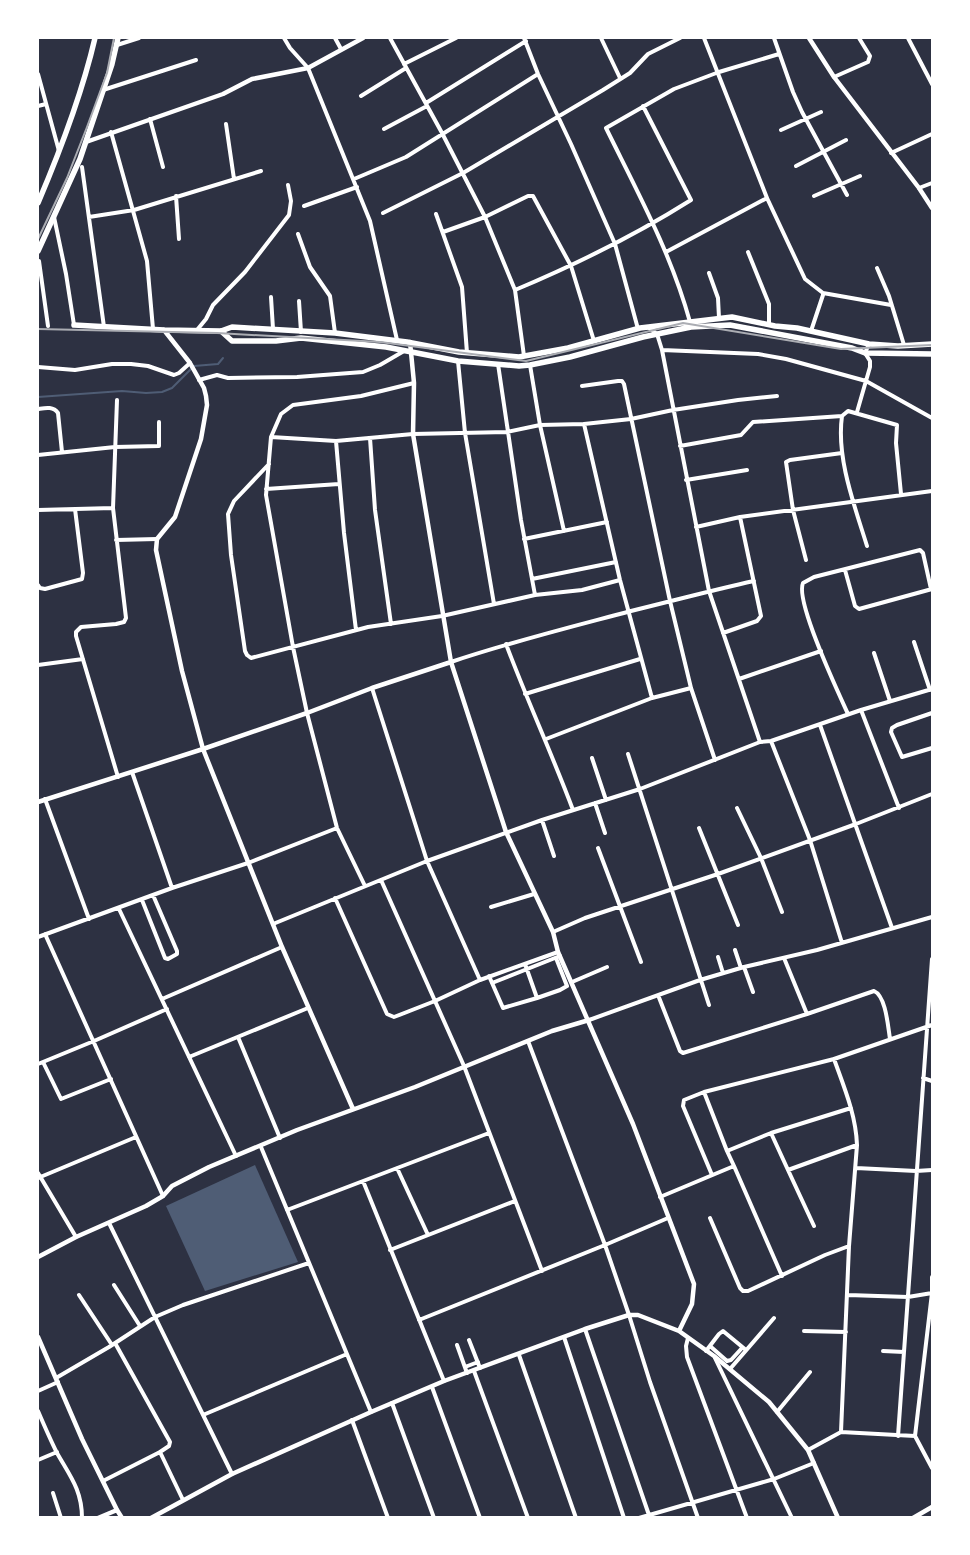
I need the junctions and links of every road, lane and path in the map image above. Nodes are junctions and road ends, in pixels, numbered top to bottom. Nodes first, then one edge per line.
1 (95, 38) edge
2 (118, 38) edge
3 (139, 38) edge
4 (284, 38) edge
5 (335, 38) edge
6 (363, 38) edge
7 (390, 38) edge
8 (456, 38) edge
9 (601, 38) edge
10 (678, 38) edge
11 (704, 38) edge
12 (774, 38) edge
13 (809, 38) edge
14 (859, 38) edge
15 (908, 38) edge
16 (525, 40) edge
17 (117, 45) junction
18 (341, 49) junction
19 (779, 54) junction
20 (196, 60) dead end
21 (405, 66) junction
22 (308, 68) junction
23 (719, 72) junction
24 (38, 74) edge
25 (538, 74) junction
26 (834, 77) junction
27 (620, 78) junction
28 (932, 84) edge
29 (103, 90) junction
30 (361, 96) dead end
31 (46, 104) junction
32 (426, 104) junction
33 (38, 106) edge
34 (643, 106) junction
35 (821, 112) dead end
36 (558, 117) junction
37 (806, 118) junction
38 (150, 119) junction
39 (226, 124) dead end
40 (384, 129) dead end
41 (781, 130) dead end
42 (111, 132) junction
43 (442, 133) junction
44 (932, 134) edge
45 (846, 140) dead end
46 (85, 142) junction
47 (59, 152) junction
48 (823, 152) junction
49 (891, 153) junction
50 (796, 166) dead end
51 (82, 167) dead end
52 (162, 167) dead end
53 (261, 171) dead end
54 (463, 173) junction
55 (860, 176) dead end
56 (234, 179) junction
57 (354, 179) junction
58 (932, 182) edge
59 (840, 184) junction
60 (288, 185) dead end
61 (357, 187) junction
62 (919, 188) junction
63 (846, 195) dead end
64 (176, 196) junction
65 (814, 196) dead end
66 (766, 198) junction
67 (38, 203) edge
68 (304, 206) dead end
69 (932, 208) edge
70 (134, 210) junction
71 (384, 213) dead end
72 (436, 214) dead end
73 (54, 217) junction
74 (89, 217) junction
75 (485, 217) junction
76 (654, 223) junction
77 (443, 232) junction
78 (298, 234) dead end
79 (179, 239) dead end
80 (614, 244) junction
81 (38, 251) edge
82 (666, 252) junction
83 (748, 252) dead end
84 (39, 261) dead end
85 (571, 266) junction
86 (877, 268) dead end
87 (709, 273) dead end
88 (515, 290) junction
89 (822, 293) junction
90 (271, 297) dead end
91 (299, 301) dead end
92 (891, 305) junction
93 (719, 318) junction
94 (690, 322) junction
95 (74, 325) joint
96 (769, 325) junction
97 (48, 326) dead end
98 (104, 327) junction
99 (650, 328) junction
100 (638, 329) junction
101 (153, 330) junction
102 (164, 330) junction
103 (197, 330) junction
104 (273, 330) junction
105 (221, 331) junction
106 (811, 331) junction
107 (301, 332) junction
108 (335, 333) junction
109 (657, 334) junction
110 (397, 340) junction
111 (594, 341) junction
112 (410, 342) junction
113 (869, 344) junction
114 (932, 344) edge
115 (904, 345) junction
116 (662, 350) junction
117 (404, 351) junction
118 (411, 352) junction
119 (467, 353) junction
120 (865, 353) junction
121 (932, 354) edge
122 (524, 356) junction
123 (458, 361) junction
124 (498, 364) junction
125 (530, 365) junction
126 (192, 366) junction
127 (38, 367) edge
128 (200, 380) junction
129 (866, 381) junction
130 (414, 383) junction
131 (582, 386) dead end
132 (777, 396) dead end
133 (117, 400) dead end
134 (38, 409) edge
135 (673, 410) junction
136 (857, 412) junction
137 (842, 416) junction
138 (932, 418) edge
139 (631, 419) junction
140 (159, 422) dead end
141 (584, 424) junction
142 (540, 425) junction
143 (507, 432) junction
144 (465, 433) junction
145 (413, 434) junction
146 (271, 437) junction
147 (370, 438) junction
148 (336, 441) junction
149 (680, 446) junction
150 (115, 447) junction
151 (62, 452) junction
152 (842, 453) junction
153 (38, 454) edge
154 (269, 464) junction
155 (747, 470) dead end
156 (686, 480) junction
157 (339, 484) junction
158 (266, 489) junction
159 (932, 491) edge
160 (901, 494) junction
161 (853, 501) junction
162 (114, 508) junction
163 (75, 509) junction
164 (38, 510) edge
165 (792, 510) junction
166 (740, 517) junction
167 (607, 522) junction
168 (696, 527) junction
169 (564, 531) junction
170 (157, 539) junction
171 (524, 539) junction
172 (116, 540) junction
173 (867, 546) dead end
174 (806, 560) dead end
175 (616, 562) junction
176 (845, 570) junction
177 (532, 579) junction
178 (620, 580) junction
179 (754, 581) junction
180 (38, 585) edge
181 (932, 589) edge
182 (709, 591) junction
183 (535, 595) junction
184 (670, 601) junction
185 (494, 604) junction
186 (629, 612) junction
187 (442, 616) junction
188 (391, 624) junction
189 (356, 630) junction
190 (723, 633) junction
191 (914, 642) dead end
192 (506, 644) junction
193 (293, 647) junction
194 (821, 652) junction
195 (874, 654) dead end
196 (640, 658) junction
197 (83, 659) junction
198 (451, 662) junction
199 (38, 665) edge
200 (739, 679) junction
201 (372, 688) junction
202 (691, 688) junction
203 (931, 689) edge
204 (525, 694) junction
205 (652, 698) junction
206 (890, 701) junction
207 (861, 710) junction
208 (307, 713) junction
209 (932, 713) edge
210 (848, 714) junction
211 (820, 725) junction
212 (546, 739) junction
213 (771, 741) junction
214 (760, 742) junction
215 (932, 748) edge
216 (203, 749) junction
217 (628, 754) dead end
218 (592, 758) dead end
219 (715, 760) junction
220 (132, 772) junction
221 (118, 777) junction
222 (640, 789) junction
223 (932, 794) edge
224 (45, 799) junction
225 (606, 800) junction
226 (38, 801) edge
227 (595, 803) junction
228 (737, 808) dead end
229 (899, 808) junction
230 (574, 810) junction
231 (542, 820) junction
232 (856, 824) junction
233 (337, 828) junction
234 (699, 828) dead end
235 (506, 832) junction
236 (605, 833) dead end
237 (810, 840) junction
238 (598, 848) dead end
239 (554, 856) dead end
240 (761, 858) junction
241 (427, 861) junction
242 (248, 863) junction
243 (718, 874) junction
244 (381, 880) junction
245 (365, 886) junction
246 (172, 888) junction
247 (672, 889) junction
248 (534, 894) junction
249 (154, 895) junction
250 (335, 898) junction
251 (142, 900) junction
252 (621, 906) junction
253 (491, 907) dead end
254 (119, 909) junction
255 (782, 912) dead end
256 (932, 917) edge
257 (89, 919) junction
258 (273, 924) junction
259 (738, 925) dead end
260 (892, 928) junction
261 (552, 932) junction
262 (45, 934) junction
263 (38, 937) edge
264 (842, 943) junction
265 (282, 946) junction
266 (735, 950) dead end
267 (558, 955) junction
268 (718, 957) dead end
269 (784, 958) junction
270 (932, 959) edge
271 (641, 962) dead end
272 (526, 966) junction
273 (607, 967) dead end
274 (743, 968) junction
275 (723, 973) junction
276 (490, 976) junction
277 (480, 980) junction
278 (700, 980) junction
279 (572, 982) junction
280 (492, 983) junction
281 (753, 992) dead end
282 (658, 994) junction
283 (537, 998) junction
284 (162, 999) junction
285 (434, 1002) junction
286 (709, 1005) dead end
287 (308, 1008) junction
288 (167, 1009) junction
289 (807, 1014) junction
290 (589, 1020) junction
291 (932, 1025) edge
292 (927, 1027) junction
293 (238, 1037) junction
294 (890, 1039) junction
295 (94, 1041) junction
296 (528, 1041) junction
297 (189, 1057) junction
298 (834, 1059) junction
299 (43, 1062) junction
300 (38, 1064) edge
301 (464, 1066) junction
302 (923, 1078) junction
303 (111, 1080) junction
304 (932, 1081) edge
305 (704, 1092) junction
306 (851, 1108) junction
307 (353, 1109) junction
308 (489, 1132) junction
309 (771, 1133) junction
310 (136, 1137) junction
311 (280, 1138) junction
312 (857, 1145) junction
313 (261, 1147) junction
314 (727, 1150) junction
315 (236, 1156) junction
316 (734, 1166) junction
317 (397, 1168) junction
318 (856, 1168) junction
319 (788, 1170) junction
320 (932, 1170) edge
321 (916, 1171) junction
322 (712, 1175) junction
323 (38, 1176) edge
324 (363, 1180) junction
325 (163, 1196) junction
326 (660, 1196) junction
327 (515, 1202) junction
328 (287, 1210) junction
329 (668, 1218) junction
330 (710, 1218) dead end
331 (109, 1223) junction
332 (814, 1226) dead end
333 (428, 1235) junction
334 (76, 1237) junction
335 (605, 1245) junction
336 (849, 1246) junction
337 (390, 1250) junction
338 (38, 1257) edge
339 (309, 1264) junction
340 (542, 1271) junction
341 (782, 1276) junction
342 (932, 1277) edge
343 (114, 1285) dead end
344 (932, 1293) edge
345 (79, 1295) dead end
346 (848, 1295) junction
347 (908, 1297) junction
348 (629, 1315) junction
349 (155, 1317) junction
350 (774, 1318) dead end
351 (419, 1320) junction
352 (140, 1326) junction
353 (585, 1329) junction
354 (804, 1330) dead end
355 (679, 1331) junction
356 (846, 1332) junction
357 (38, 1337) edge
358 (564, 1338) junction
359 (688, 1338) junction
360 (469, 1340) dead end
361 (114, 1344) junction
362 (457, 1345) dead end
363 (710, 1346) junction
364 (744, 1349) junction
365 (706, 1351) junction
366 (883, 1351) dead end
367 (904, 1352) junction
368 (347, 1354) junction
369 (519, 1354) junction
370 (714, 1356) junction
371 (478, 1362) junction
372 (465, 1367) junction
373 (480, 1368) junction
374 (730, 1369) junction
375 (474, 1371) junction
376 (810, 1372) dead end
377 (467, 1373) junction
378 (57, 1380) junction
379 (444, 1381) junction
380 (432, 1387) junction
381 (38, 1391) edge
382 (392, 1403) junction
383 (38, 1411) edge
384 (370, 1412) junction
385 (777, 1412) junction
386 (203, 1415) junction
387 (352, 1420) junction
388 (841, 1432) junction
389 (898, 1436) junction
390 (915, 1436) junction
391 (808, 1450) junction
392 (57, 1452) junction
393 (160, 1452) junction
394 (38, 1460) edge
395 (814, 1463) junction
396 (932, 1468) edge
397 (232, 1474) junction
398 (774, 1479) junction
399 (103, 1481) junction
400 (736, 1489) junction
401 (53, 1493) dead end
402 (183, 1500) junction
403 (692, 1502) junction
404 (932, 1506) edge
405 (117, 1510) junction
406 (649, 1516) edge
407 (61, 1518) edge
408 (82, 1518) edge
409 (98, 1518) edge
410 (122, 1518) edge
411 (151, 1518) edge
412 (388, 1518) edge
413 (434, 1518) edge
414 (480, 1518) edge
415 (528, 1518) edge
416 (576, 1518) edge
417 (624, 1518) edge
418 (638, 1518) edge
419 (698, 1518) edge
420 (747, 1518) edge
421 (792, 1518) edge
422 (838, 1518) edge
423 (913, 1518) edge

1 - 47 main road
2 - 17 main road
3 - 17 street
4 - 22 street
5 - 18 street
6 - 18 street
7 - 21 street
8 - 21 street
9 - 27 street
10 - 27 street
11 - 23 street
12 - 19 street
13 - 26 street
14 - 26 street
15 - 28 street
16 - 25 street
16 - 32 street
17 - 29 main road
18 - 22 street
19 - 23 street
19 - 37 street
20 - 29 street
21 - 30 street
21 - 32 street
22 - 38 street
22 - 57 street
23 - 34 street
23 - 66 street
24 - 31 street
25 - 36 street
25 - 43 street
26 - 49 street
27 - 36 street
29 - 46 main road
31 - 33 street
31 - 47 street
32 - 40 street
32 - 43 street
34 - 76 street
34 - 76 street
35 - 37 street
36 - 54 street
36 - 80 street
37 - 41 street
37 - 48 street
38 - 42 street
38 - 52 street
39 - 56 street
42 - 46 street
42 - 70 street
43 - 54 street
43 - 57 street
44 - 49 street
45 - 48 street
46 - 73 main road
47 - 67 main road
48 - 50 street
48 - 59 street
49 - 62 street
51 - 74 street
53 - 56 street
54 - 71 street
54 - 75 street
55 - 59 street
56 - 64 street
57 - 61 street
58 - 62 street
59 - 63 street
59 - 65 street
60 - 103 street
61 - 68 street
61 - 110 street
62 - 69 street
64 - 70 street
64 - 79 street
66 - 82 street
66 - 89 street
70 - 74 street
70 - 101 street
72 - 77 street
73 - 81 main road
73 - 95 street
74 - 98 street
75 - 77 street
75 - 85 street
75 - 88 street
76 - 80 street
76 - 82 street
77 - 119 street
78 - 108 street
80 - 85 street
80 - 100 street
82 - 94 street
83 - 96 street
84 - 97 street
85 - 88 street
85 - 111 street
86 - 92 street
87 - 93 street
88 - 122 street
89 - 92 street
89 - 106 street
90 - 104 street
91 - 107 street
92 - 115 street
93 - 94 main road
93 - 96 main road
94 - 99 main road
95 - 98 main road
96 - 106 main road
98 - 101 main road
99 - 100 main road
99 - 109 street
100 - 111 main road
101 - 102 main road
102 - 103 main road
102 - 126 street
103 - 105 main road
104 - 105 main road
104 - 107 main road
105 - 117 main road
106 - 113 main road
107 - 108 main road
108 - 110 main road
109 - 116 street
109 - 120 main road
109 - 125 main road
110 - 112 main road
111 - 122 main road
112 - 118 street
112 - 119 main road
113 - 115 main road
113 - 120 street
114 - 115 main road
116 - 129 street
116 - 135 street
117 - 118 main road
117 - 128 street
118 - 123 main road
118 - 130 street
119 - 122 main road
120 - 121 main road
120 - 129 street
123 - 124 main road
123 - 144 street
124 - 125 main road
124 - 143 street
125 - 142 street
126 - 127 street
126 - 128 street
128 - 170 street
129 - 136 street
129 - 138 street
130 - 145 street
130 - 146 street
131 - 139 street
132 - 135 street
133 - 150 street
134 - 151 street
135 - 139 street
135 - 149 street
136 - 137 street
136 - 160 street
137 - 149 street
137 - 152 street
139 - 141 street
139 - 184 street
140 - 150 street
141 - 142 street
141 - 167 street
142 - 143 street
142 - 169 street
143 - 144 street
143 - 171 street
144 - 145 street
144 - 185 street
145 - 147 street
145 - 187 street
146 - 148 street
146 - 154 street
147 - 148 street
147 - 188 street
148 - 157 street
149 - 156 street
150 - 151 street
150 - 162 street
151 - 153 street
152 - 161 street
152 - 165 street
154 - 158 street
154 - 193 street
155 - 156 street
156 - 168 street
157 - 158 street
157 - 189 street
158 - 193 street
159 - 160 street
160 - 161 street
161 - 165 street
161 - 173 street
162 - 163 street
162 - 172 street
163 - 164 street
163 - 180 street
165 - 166 street
165 - 174 street
166 - 168 street
166 - 179 street
167 - 169 street
167 - 175 street
168 - 182 street
169 - 171 street
170 - 172 street
170 - 216 street
171 - 177 street
172 - 197 street
175 - 177 street
175 - 178 street
176 - 181 street
176 - 181 street
176 - 194 street
177 - 183 street
178 - 183 street
178 - 186 street
179 - 182 street
179 - 190 street
182 - 184 street
182 - 190 street
183 - 185 street
184 - 186 street
184 - 202 street
185 - 187 street
186 - 192 street
186 - 196 street
187 - 188 street
187 - 198 street
188 - 189 street
189 - 193 street
190 - 200 street
191 - 203 street
192 - 198 street
192 - 204 street
193 - 208 street
194 - 200 street
194 - 210 street
195 - 206 street
196 - 204 street
196 - 205 street
197 - 199 street
197 - 221 street
198 - 201 street
198 - 235 street
200 - 214 street
201 - 208 street
201 - 241 street
202 - 205 street
202 - 219 street
203 - 206 street
204 - 212 street
205 - 212 street
206 - 207 street
207 - 210 street
207 - 229 street
208 - 216 street
208 - 233 street
209 - 215 street
210 - 211 street
211 - 213 street
211 - 232 street
212 - 230 street
213 - 214 street
213 - 237 street
214 - 219 street
216 - 220 street
216 - 242 street
217 - 222 street
218 - 225 street
219 - 222 street
220 - 221 street
220 - 246 street
221 - 224 street
222 - 225 street
222 - 247 street
223 - 229 street
224 - 226 street
224 - 257 street
225 - 227 street
227 - 230 street
227 - 236 street
228 - 240 street
229 - 232 street
230 - 231 street
231 - 235 street
231 - 239 street
232 - 237 street
232 - 260 street
233 - 242 street
233 - 245 street
234 - 243 street
235 - 241 street
235 - 248 street
237 - 240 street
237 - 264 street
238 - 252 street
240 - 243 street
240 - 255 street
241 - 244 street
241 - 277 street
242 - 246 street
242 - 258 street
243 - 247 street
243 - 259 street
244 - 245 street
244 - 285 street
245 - 250 street
246 - 249 street
247 - 252 street
247 - 278 street
248 - 253 street
248 - 261 street
249 - 251 street
249 - 251 street
250 - 258 street
250 - 285 street
251 - 254 street
252 - 261 street
252 - 271 street
254 - 257 street
254 - 284 street
256 - 260 street
257 - 262 street
258 - 265 street
260 - 264 street
261 - 267 street
262 - 263 street
262 - 295 street
264 - 269 street
265 - 284 street
265 - 287 street
266 - 274 street
267 - 272 street
267 - 279 street
267 - 283 street
268 - 275 street
269 - 274 street
269 - 289 street
270 - 292 street
272 - 276 street
272 - 280 street
272 - 283 street
273 - 279 street
274 - 275 street
274 - 281 street
275 - 278 street
276 - 277 street
276 - 280 street
277 - 285 street
278 - 282 street
278 - 286 street
279 - 290 street
280 - 283 street
282 - 289 street
282 - 290 street
284 - 288 street
285 - 301 street
287 - 293 street
287 - 307 street
288 - 295 street
288 - 297 street
289 - 294 street
290 - 296 street
290 - 326 street
291 - 292 street
292 - 294 street
292 - 302 street
293 - 297 street
293 - 311 street
294 - 298 street
295 - 299 street
295 - 303 street
296 - 301 street
296 - 335 street
297 - 315 street
298 - 305 street
298 - 306 street
299 - 300 street
299 - 303 street
301 - 307 street
301 - 308 street
302 - 304 street
302 - 321 street
303 - 310 street
305 - 314 street
305 - 322 street
306 - 309 street
306 - 312 street
307 - 311 street
308 - 317 street
308 - 327 street
309 - 314 street
309 - 319 street
310 - 323 street
310 - 325 street
311 - 313 street
312 - 318 street
312 - 319 street
313 - 315 street
313 - 328 street
314 - 316 street
315 - 325 street
316 - 322 street
316 - 341 street
317 - 324 street
317 - 333 street
318 - 321 street
318 - 336 street
319 - 332 street
320 - 321 street
321 - 347 street
322 - 326 street
323 - 334 street
324 - 328 street
324 - 337 street
325 - 331 street
326 - 329 street
327 - 333 street
327 - 340 street
328 - 339 street
329 - 335 street
329 - 355 street
330 - 341 street
331 - 334 street
331 - 349 street
333 - 337 street
334 - 338 street
335 - 340 street
335 - 348 street
336 - 341 street
336 - 346 street
337 - 351 street
339 - 349 street
339 - 368 street
340 - 351 street
342 - 344 street
343 - 352 street
344 - 347 street
344 - 390 street
345 - 361 street
346 - 347 street
346 - 356 street
347 - 367 street
348 - 353 street
348 - 355 street
348 - 403 street
349 - 352 street
349 - 386 street
350 - 364 street
351 - 379 street
352 - 361 street
353 - 358 street
353 - 406 street
354 - 356 street
355 - 359 street
356 - 388 street
357 - 378 street
358 - 369 street
358 - 417 street
359 - 365 street
359 - 400 street
360 - 371 street
361 - 378 street
361 - 393 street
362 - 372 street
363 - 364 street
363 - 364 street
363 - 365 street
364 - 374 street
365 - 370 street
366 - 367 street
367 - 389 street
368 - 384 street
368 - 386 street
369 - 373 street
369 - 416 street
370 - 374 street
370 - 398 street
371 - 372 street
371 - 373 street
372 - 377 street
373 - 375 street
374 - 385 street
375 - 377 street
375 - 415 street
376 - 385 street
377 - 379 street
378 - 381 street
378 - 399 street
379 - 380 street
380 - 382 street
380 - 414 street
382 - 384 street
382 - 413 street
383 - 392 street
384 - 387 street
385 - 391 street
386 - 397 street
387 - 397 street
387 - 412 street
388 - 389 street
388 - 391 street
389 - 390 street
390 - 396 street
391 - 395 street
392 - 394 street
392 - 408 street
393 - 399 street
393 - 402 street
395 - 398 street
395 - 422 street
397 - 402 street
398 - 400 street
398 - 421 street
399 - 405 street
400 - 403 street
400 - 420 street
401 - 407 street
402 - 411 street
403 - 406 street
403 - 419 street
404 - 423 street
405 - 409 street
405 - 410 street
406 - 418 street

